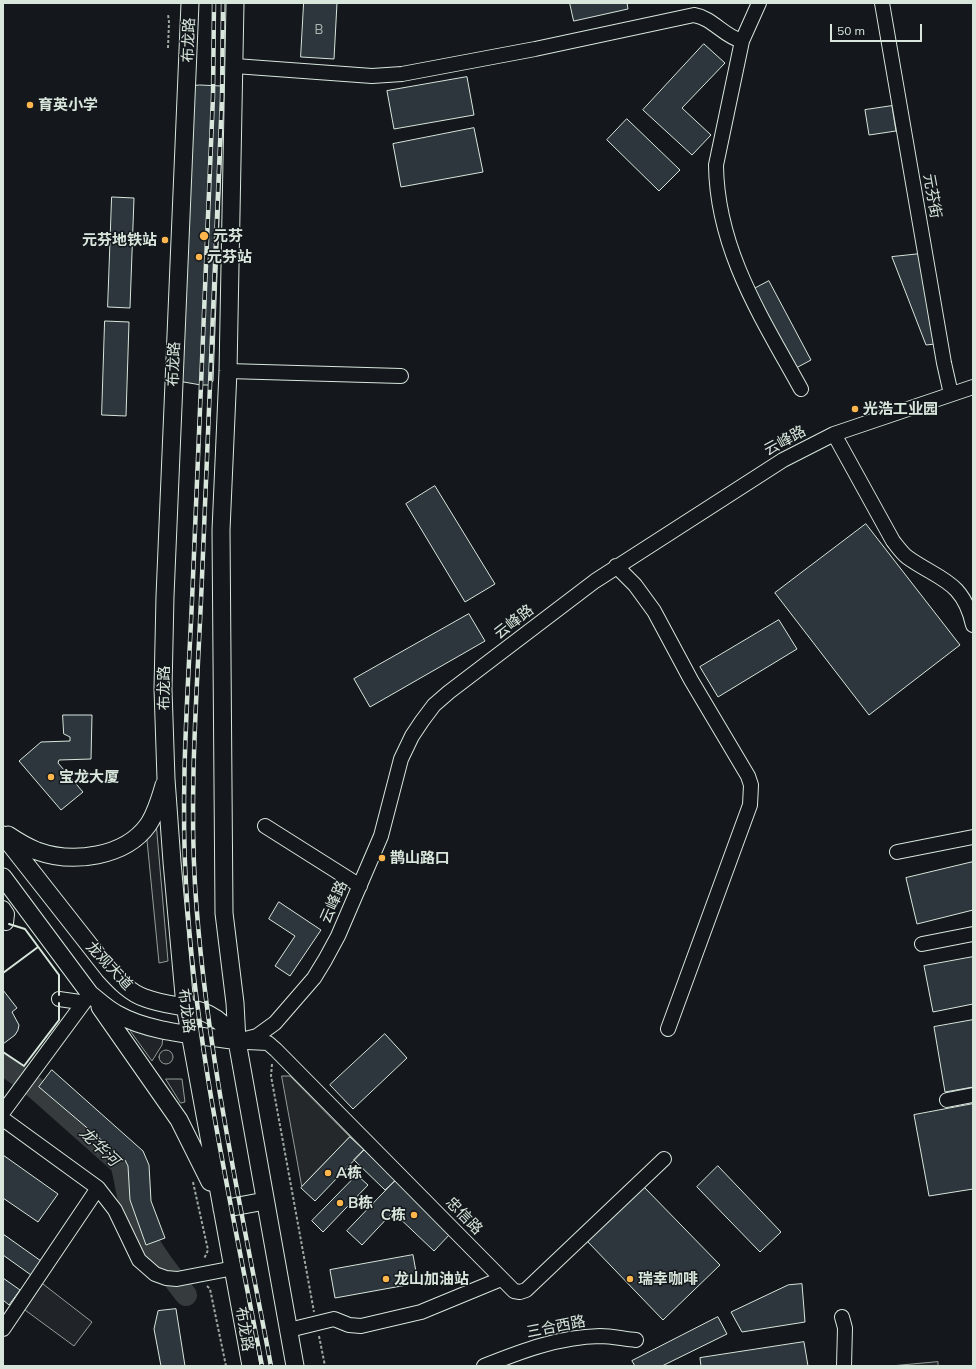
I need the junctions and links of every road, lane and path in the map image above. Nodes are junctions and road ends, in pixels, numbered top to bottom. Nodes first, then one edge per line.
1 (190, 3) edge
2 (235, 3) edge
3 (759, 3) edge
4 (882, 3) edge
5 (168, 14) dead end
6 (742, 41) junction
7 (168, 48) dead end
8 (235, 66) junction
9 (228, 371) junction
10 (401, 376) dead end
11 (973, 387) edge
12 (801, 389) dead end
13 (951, 394) junction
14 (834, 434) junction
15 (616, 566) junction
16 (973, 625) edge
17 (166, 779) junction
18 (265, 826) dead end
19 (3, 832) edge
20 (3, 835) edge
21 (973, 837) edge
22 (897, 852) dead end
23 (360, 886) junction
24 (6, 888) edge
25 (3, 908) edge
26 (6, 923) dead end
27 (973, 934) edge
28 (922, 944) dead end
29 (58, 999) dead end
30 (86, 999) junction
31 (185, 1006) junction
32 (668, 1029) dead end
33 (189, 1034) junction
34 (237, 1041) junction
35 (272, 1063) dead end
36 (973, 1095) edge
37 (947, 1100) dead end
38 (3, 1112) edge
39 (3, 1119) edge
40 (664, 1159) dead end
41 (191, 1175) dead end
42 (98, 1188) junction
43 (265, 1201) junction
44 (222, 1209) junction
45 (204, 1259) dead end
46 (234, 1268) junction
47 (501, 1279) junction
48 (206, 1285) dead end
49 (315, 1314) dead end
50 (842, 1317) dead end
51 (3, 1329) edge
52 (289, 1330) junction
53 (318, 1331) dead end
54 (636, 1340) dead end
55 (226, 1366) edge
56 (251, 1366) edge
57 (295, 1366) edge
58 (325, 1366) edge
59 (484, 1366) edge
60 (844, 1366) edge

1 - 17 main road, 布龙路
2 - 8 main road
3 - 6 street
4 - 13 street, 元芬街
5 - 7 path
6 - 8 street
6 - 12 street
8 - 9 main road
9 - 10 street
9 - 34 main road
11 - 13 street, 云峰路
13 - 14 street, 云峰路
14 - 15 street, 云峰路
14 - 16 street
15 - 23 street, 云峰路
15 - 32 street
17 - 19 main road
17 - 31 main road, 布龙路
18 - 23 street
20 - 31 main road, 龙观大道
21 - 22 street
23 - 34 street, 云峰路
24 - 30 main road, 龙观大道
25 - 26 street
27 - 28 street
29 - 30 street
30 - 33 main road, 龙观大道
30 - 38 street
30 - 44 main road
31 - 33 main road, 布龙路
31 - 34 main road, 龙观大道
33 - 34 main road, 龙观大道
33 - 44 main road, 布龙路
34 - 43 main road
34 - 47 street, 忠信路
35 - 49 path
36 - 37 street
39 - 42 street
40 - 47 street, 忠信路
41 - 45 path
42 - 46 street
42 - 51 street
43 - 44 main road
43 - 52 main road
44 - 46 main road, 布龙路
46 - 56 main road, 布龙路
47 - 52 street
48 - 55 path
50 - 60 street
52 - 57 main road
53 - 58 path
54 - 59 street, 三合西路

